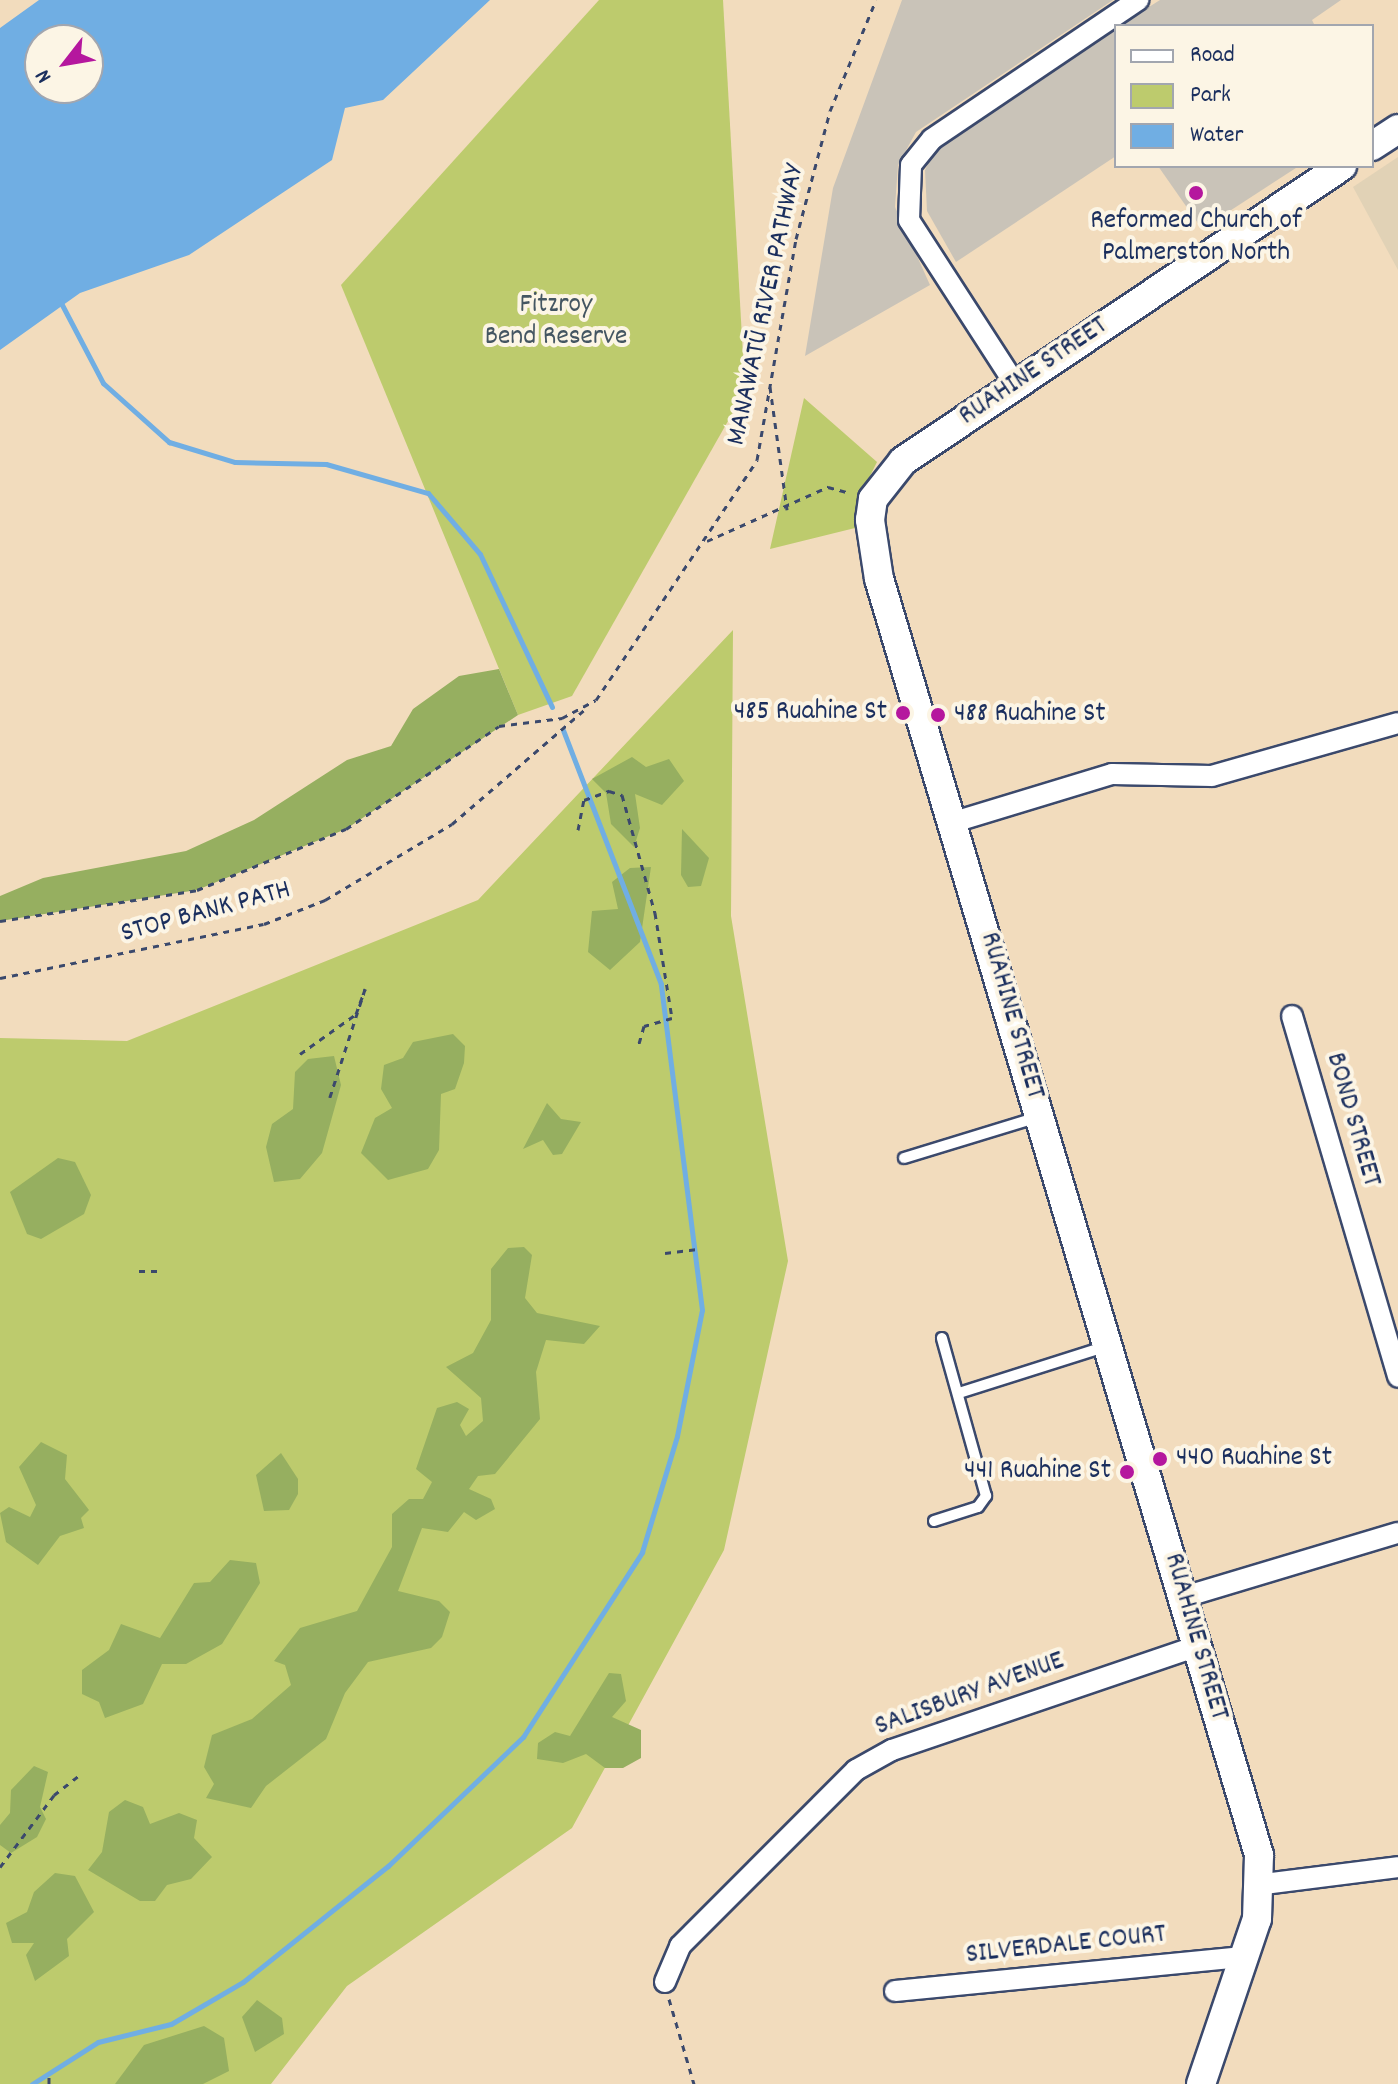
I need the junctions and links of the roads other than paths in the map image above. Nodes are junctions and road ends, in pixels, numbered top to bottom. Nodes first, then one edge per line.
1 (1138, 0) edge
2 (1398, 129) edge
3 (1374, 145) edge
4 (1339, 168) edge
5 (1015, 384) junction
6 (1398, 723) edge
7 (954, 822) junction
8 (1292, 1016) dead end
9 (1040, 1117) junction
10 (904, 1158) dead end
11 (942, 1338) dead end
12 (1109, 1346) junction
13 (1398, 1377) edge
14 (959, 1393) junction
15 (934, 1521) dead end
16 (1398, 1533) edge
17 (1184, 1597) junction
18 (1197, 1646) junction
19 (1398, 1867) edge
20 (1264, 1884) junction
21 (1243, 1957) junction
22 (665, 1982) road end
23 (895, 1991) dead end
24 (1201, 2084) edge

1 - 5 street
2 - 3 street
4 - 5 street, RUAHINE STREET
5 - 7 street, RUAHINE STREET
6 - 7 street
7 - 9 street, RUAHINE STREET
8 - 13 street, BOND STREET
9 - 10 lane
9 - 12 street, RUAHINE STREET
11 - 14 lane
12 - 14 lane
12 - 17 street, RUAHINE STREET
14 - 15 lane
16 - 17 street
17 - 18 street, RUAHINE STREET
18 - 20 street, RUAHINE STREET
18 - 22 street, SALISBURY AVENUE
19 - 20 street
20 - 21 street
21 - 23 street, SILVERDALE COURT
21 - 24 street

